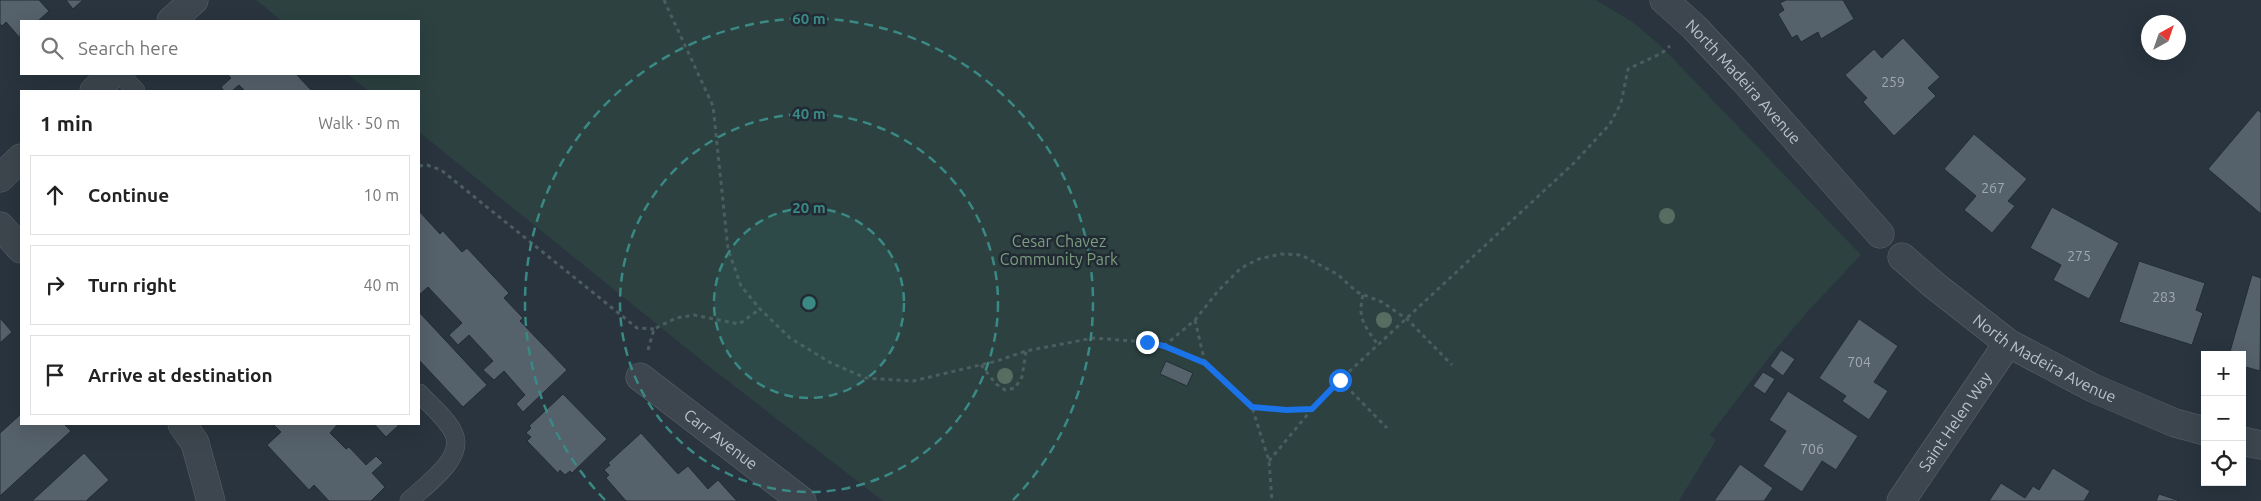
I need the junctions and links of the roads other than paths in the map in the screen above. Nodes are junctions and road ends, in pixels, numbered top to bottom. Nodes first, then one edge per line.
1 (194, 0) edge
2 (1664, 0) edge
3 (172, 20) edge
4 (112, 75) edge
5 (121, 75) edge
6 (95, 90) edge
7 (135, 90) edge
8 (20, 159) edge
9 (0, 178) edge
10 (0, 226) edge
11 (1880, 234) dead end
12 (20, 248) edge
13 (1902, 257) dead end
14 (2008, 343) junction
15 (640, 377) road end
16 (420, 394) edge
17 (183, 425) edge
18 (2201, 430) edge
19 (2246, 442) edge
20 (2261, 445) edge
21 (211, 501) edge
22 (409, 501) edge
23 (802, 501) edge
24 (1902, 501) edge

1 - 3 street
2 - 11 street, North Madeira Avenue
4 - 6 street
5 - 7 lane
8 - 9 street
10 - 12 street
13 - 14 street, North Madeira Avenue
14 - 18 street, North Madeira Avenue
14 - 24 street, Saint Helen Way
15 - 23 street, Carr Avenue
16 - 22 lane
17 - 21 street
19 - 20 street

